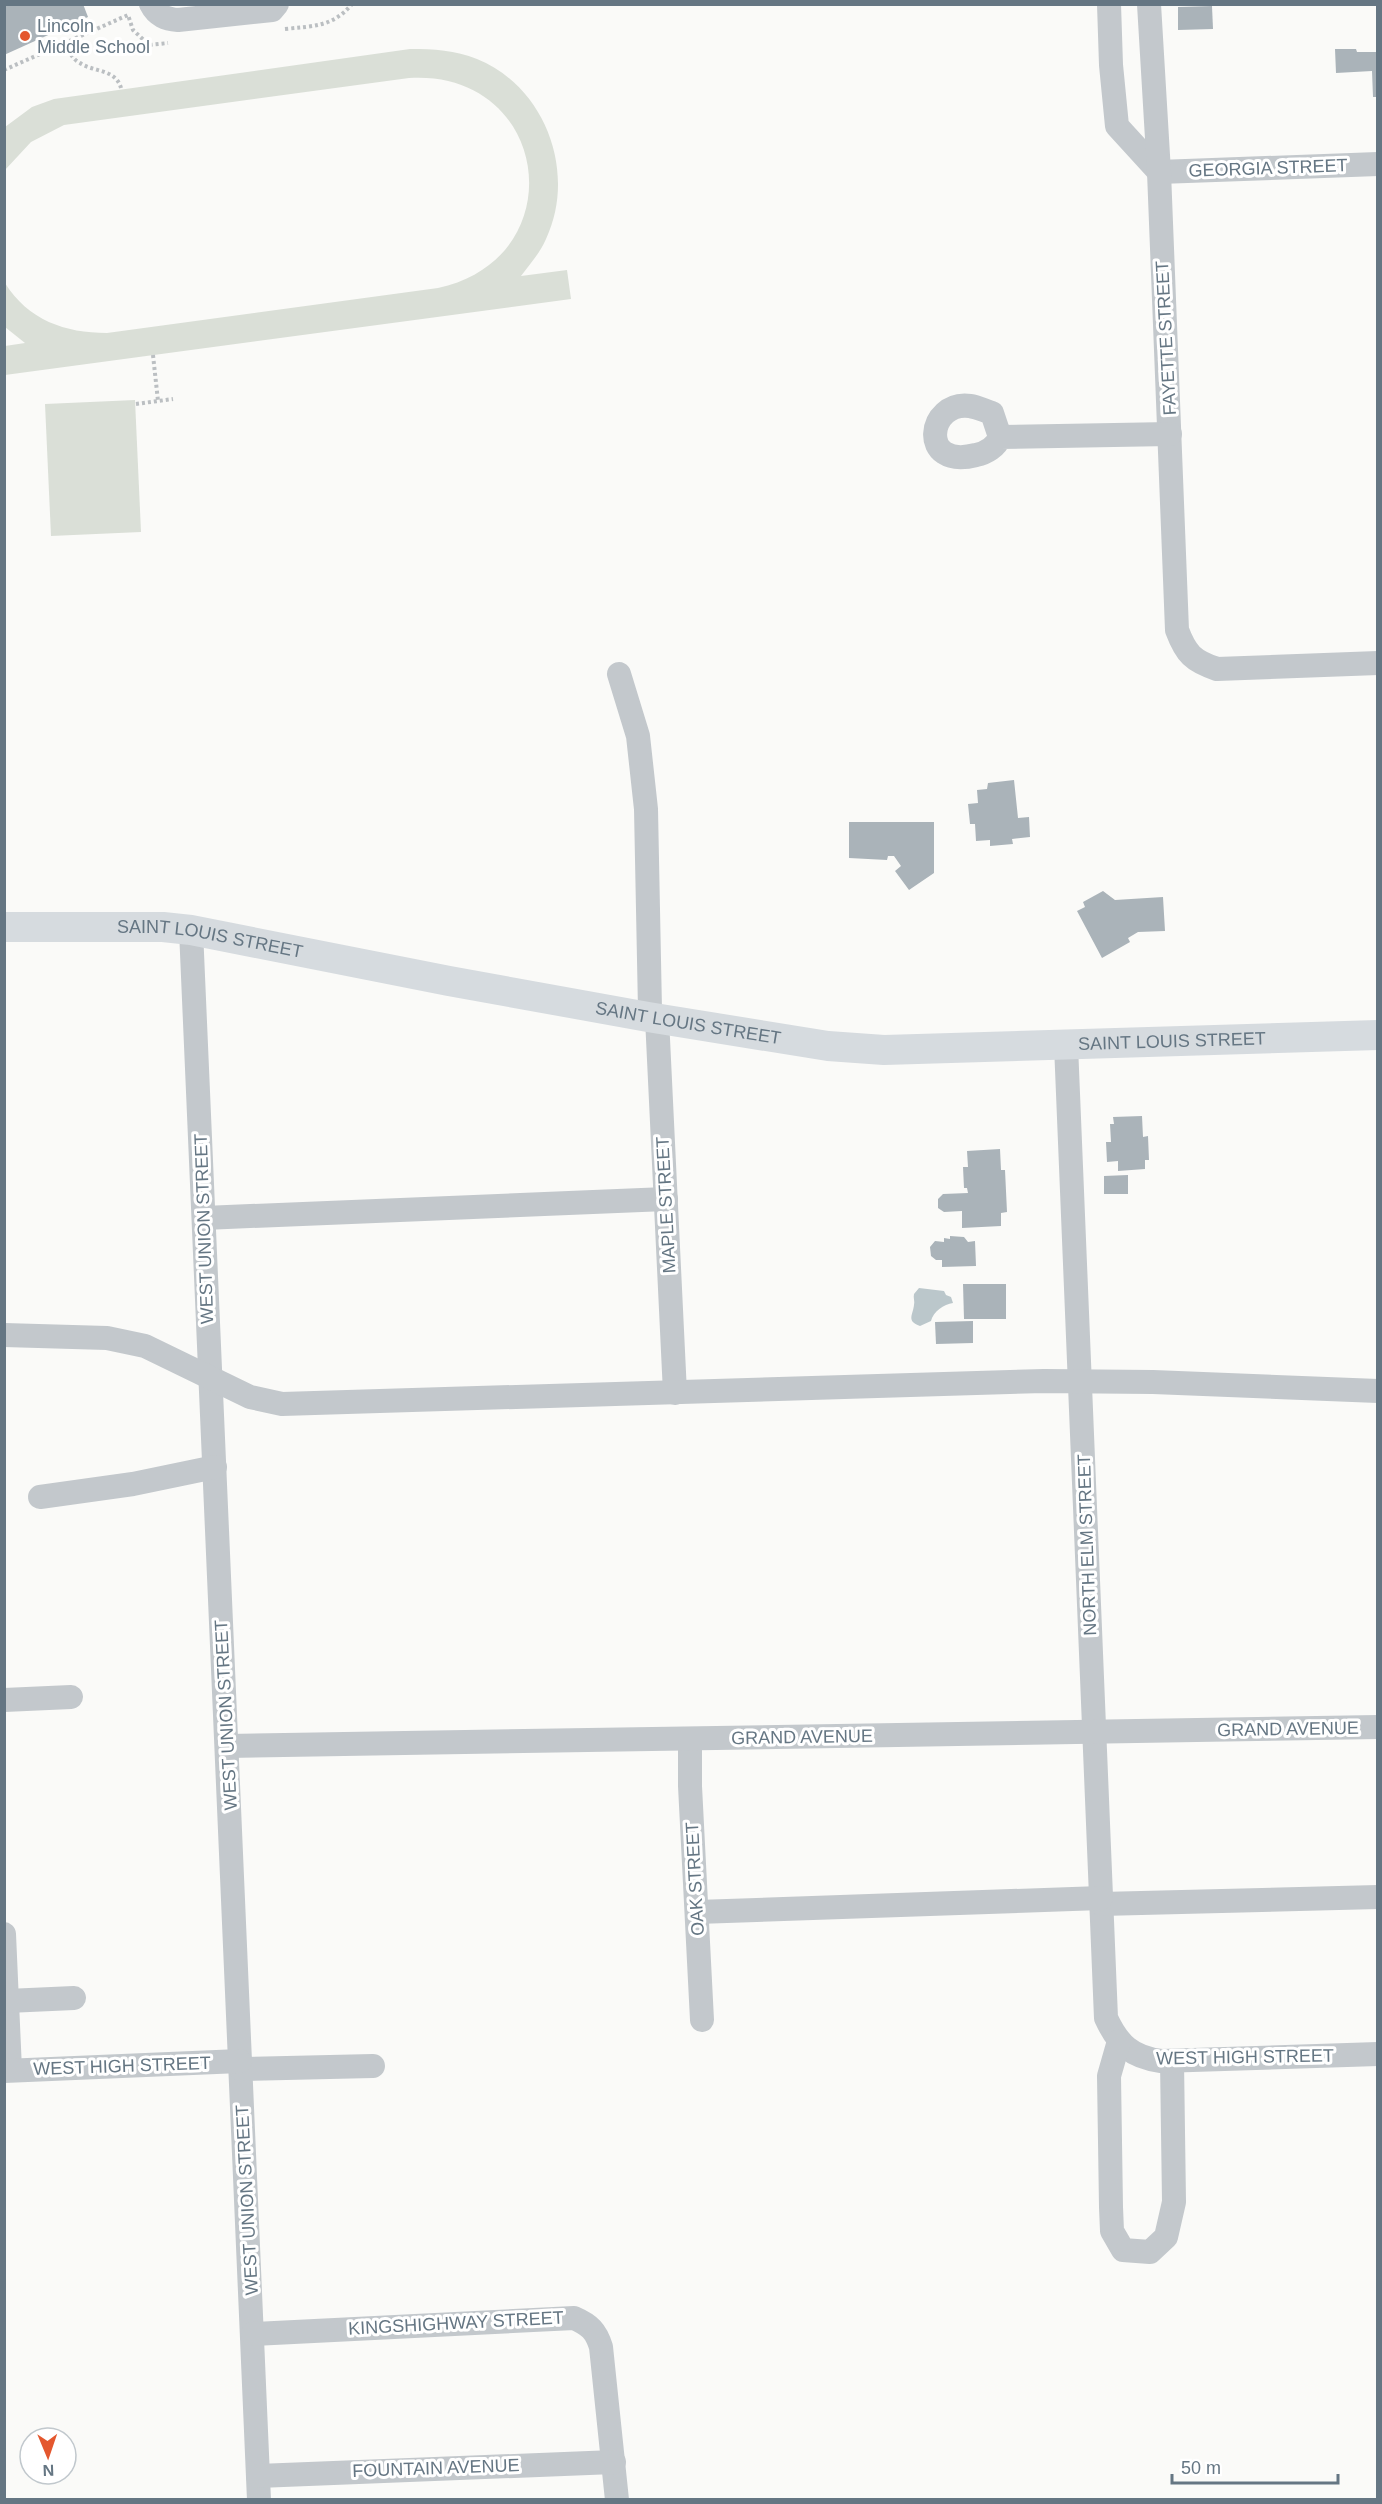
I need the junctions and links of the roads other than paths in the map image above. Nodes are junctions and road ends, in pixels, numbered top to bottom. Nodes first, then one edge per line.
1 (151, 4) edge
2 (277, 4) edge
3 (1109, 4) edge
4 (1149, 4) edge
5 (1377, 165) edge
6 (1159, 172) junction
7 (1170, 434) junction
8 (1000, 436) dead end
9 (1377, 663) edge
10 (619, 674) dead end
11 (4, 927) edge
12 (191, 930) junction
13 (652, 1018) junction
14 (1377, 1035) edge
15 (1066, 1045) junction
16 (666, 1199) junction
17 (204, 1218) junction
18 (4, 1335) edge
19 (210, 1377) junction
20 (1081, 1381) junction
21 (1377, 1391) edge
22 (675, 1393) junction
23 (215, 1467) junction
24 (40, 1497) dead end
25 (71, 1697) dead end
26 (4, 1700) edge
27 (1377, 1727) edge
28 (1094, 1732) junction
29 (690, 1739) junction
30 (227, 1746) junction
31 (1377, 1897) edge
32 (1101, 1901) junction
33 (697, 1912) junction
34 (4, 1934) edge
35 (74, 1998) dead end
36 (7, 2001) junction
37 (702, 2020) dead end
38 (1119, 2041) junction
39 (1377, 2054) edge
40 (1172, 2061) junction
41 (241, 2065) junction
42 (373, 2066) dead end
43 (7, 2071) edge
44 (253, 2334) junction
45 (614, 2462) junction
46 (259, 2488) edge
47 (617, 2499) edge

1 - 2 street
3 - 6 street
4 - 6 street, FAYETTE STREET
5 - 6 street, GEORGIA STREET
6 - 7 street, FAYETTE STREET
7 - 8 street
7 - 9 street, FAYETTE STREET
10 - 13 street, MAPLE STREET
11 - 12 main road, SAINT LOUIS STREET
12 - 13 main road, SAINT LOUIS STREET
12 - 17 street, WEST UNION STREET
13 - 15 main road, SAINT LOUIS STREET
13 - 16 street, MAPLE STREET
14 - 15 main road, SAINT LOUIS STREET
15 - 20 street, NORTH ELM STREET
16 - 17 street
16 - 22 street, MAPLE STREET
17 - 19 street, WEST UNION STREET
18 - 19 street
19 - 22 street
19 - 23 street, WEST UNION STREET
20 - 21 street
20 - 22 street
20 - 28 street, NORTH ELM STREET
23 - 24 street
23 - 30 street, WEST UNION STREET
25 - 26 street
27 - 28 street, GRAND AVENUE
28 - 29 street, GRAND AVENUE
28 - 32 street, NORTH ELM STREET
29 - 30 street, GRAND AVENUE
29 - 33 street, OAK STREET
30 - 41 street, WEST UNION STREET
31 - 32 street
32 - 33 street
32 - 38 street, NORTH ELM STREET
33 - 37 street, OAK STREET
34 - 36 street
35 - 36 street
36 - 43 street
38 - 40 street, WEST HIGH STREET
38 - 40 street
39 - 40 street, WEST HIGH STREET
41 - 42 street, WEST HIGH STREET
41 - 43 street, WEST HIGH STREET
41 - 44 street, WEST UNION STREET
44 - 45 street, KINGSHIGHWAY STREET
44 - 46 street, WEST UNION STREET
45 - 46 street, FOUNTAIN AVENUE
45 - 47 street, KINGSHIGHWAY STREET

